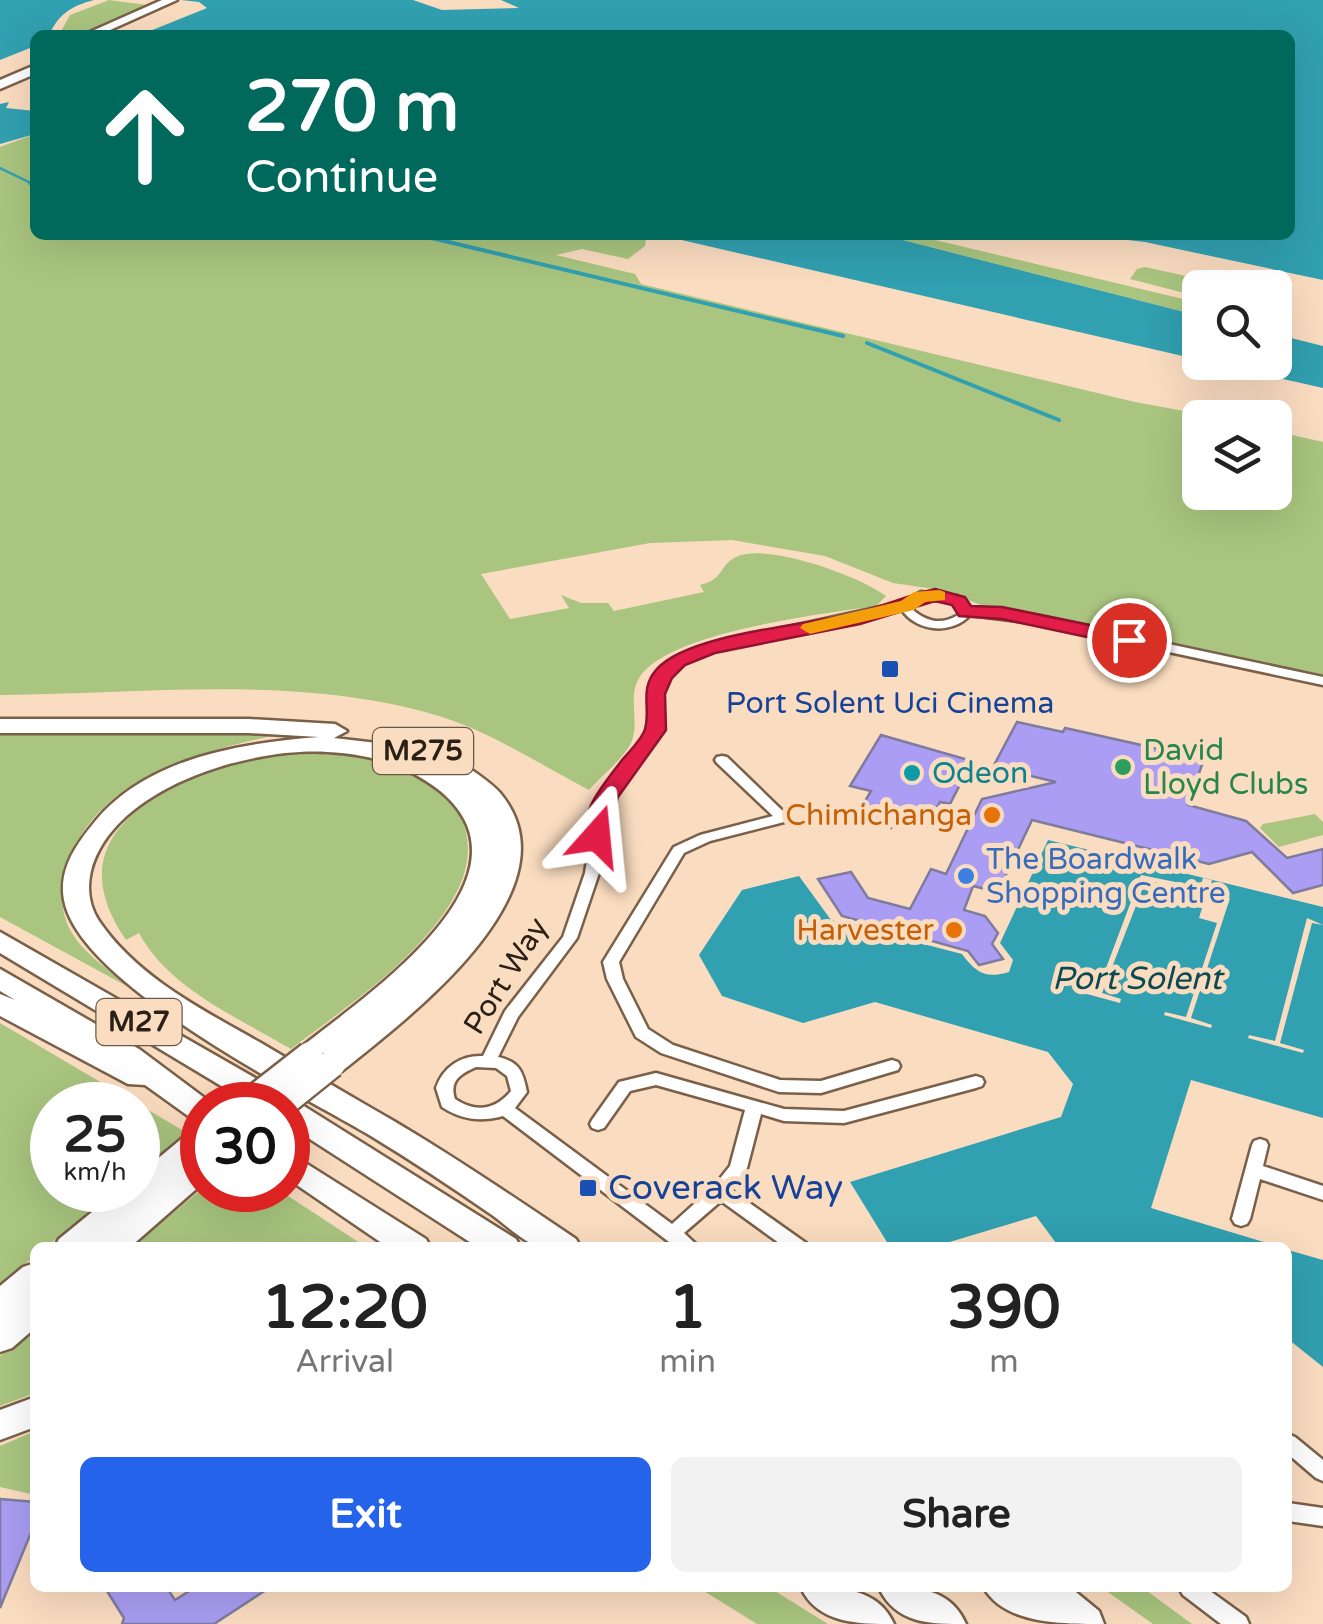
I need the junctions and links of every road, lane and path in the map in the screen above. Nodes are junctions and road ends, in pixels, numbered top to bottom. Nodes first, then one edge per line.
1 (173, 2) edge
2 (102, 30) edge
3 (119, 30) edge
4 (30, 60) edge
5 (30, 71) edge
6 (0, 73) edge
7 (0, 85) edge
8 (907, 606) junction
9 (966, 612) junction
10 (860, 618) junction
11 (916, 619) junction
12 (1323, 681) edge
13 (0, 726) edge
14 (722, 760) dead end
15 (0, 941) edge
16 (0, 978) edge
17 (0, 1004) edge
18 (321, 1060) junction
19 (488, 1060) junction
20 (892, 1066) dead end
21 (240, 1082) edge
22 (284, 1082) edge
23 (300, 1082) edge
24 (976, 1082) dead end
25 (170, 1090) junction
26 (180, 1096) edge
27 (504, 1108) junction
28 (754, 1109) junction
29 (598, 1124) dead end
30 (310, 1125) edge
31 (1260, 1145) dead end
32 (180, 1166) edge
33 (1254, 1170) junction
34 (180, 1171) edge
35 (310, 1178) edge
36 (720, 1191) junction
37 (1323, 1193) edge
38 (1241, 1219) dead end
39 (672, 1235) junction
40 (78, 1242) edge
41 (113, 1242) edge
42 (407, 1242) edge
43 (495, 1242) edge
44 (556, 1242) edge
45 (682, 1242) edge
46 (792, 1242) edge
47 (30, 1280) edge
48 (0, 1305) edge
49 (30, 1312) edge
50 (0, 1338) edge
51 (30, 1414) edge
52 (0, 1425) edge
53 (1292, 1446) edge
54 (1323, 1472) edge
55 (1292, 1513) edge
56 (1323, 1517) edge
57 (826, 1592) edge
58 (903, 1592) edge
59 (1008, 1592) edge
60 (1049, 1592) edge
61 (1195, 1592) edge
62 (875, 1624) edge
63 (946, 1624) edge
64 (1052, 1624) edge
65 (1085, 1624) edge
66 (1238, 1624) edge

1 - 2 highway
1 - 3 highway
4 - 6 highway
5 - 7 highway
8 - 9 street, Port Way
8 - 10 street, Port Way
8 - 11 street
9 - 11 street, Port Way
9 - 12 street
10 - 11 street, Port Way
10 - 19 street, Port Way
13 - 18 highway, M275
14 - 20 street
15 - 21 highway, M27
16 - 25 highway, M27
17 - 25 highway
18 - 22 highway, bridge
18 - 23 highway, M275, bridge
18 - 44 highway
19 - 27 street, Port Way
19 - 27 street, Port Way
24 - 28 street
25 - 26 highway, M27
27 - 39 street
28 - 29 street
28 - 36 street
30 - 43 highway
31 - 33 street
32 - 40 highway
33 - 37 street
33 - 38 street
34 - 41 highway
35 - 42 highway
36 - 39 street
36 - 46 street
39 - 45 street
47 - 48 highway
49 - 50 highway
51 - 52 highway
53 - 54 street
55 - 56 street
57 - 62 highway
58 - 63 highway
59 - 64 highway
60 - 65 highway
61 - 66 street

